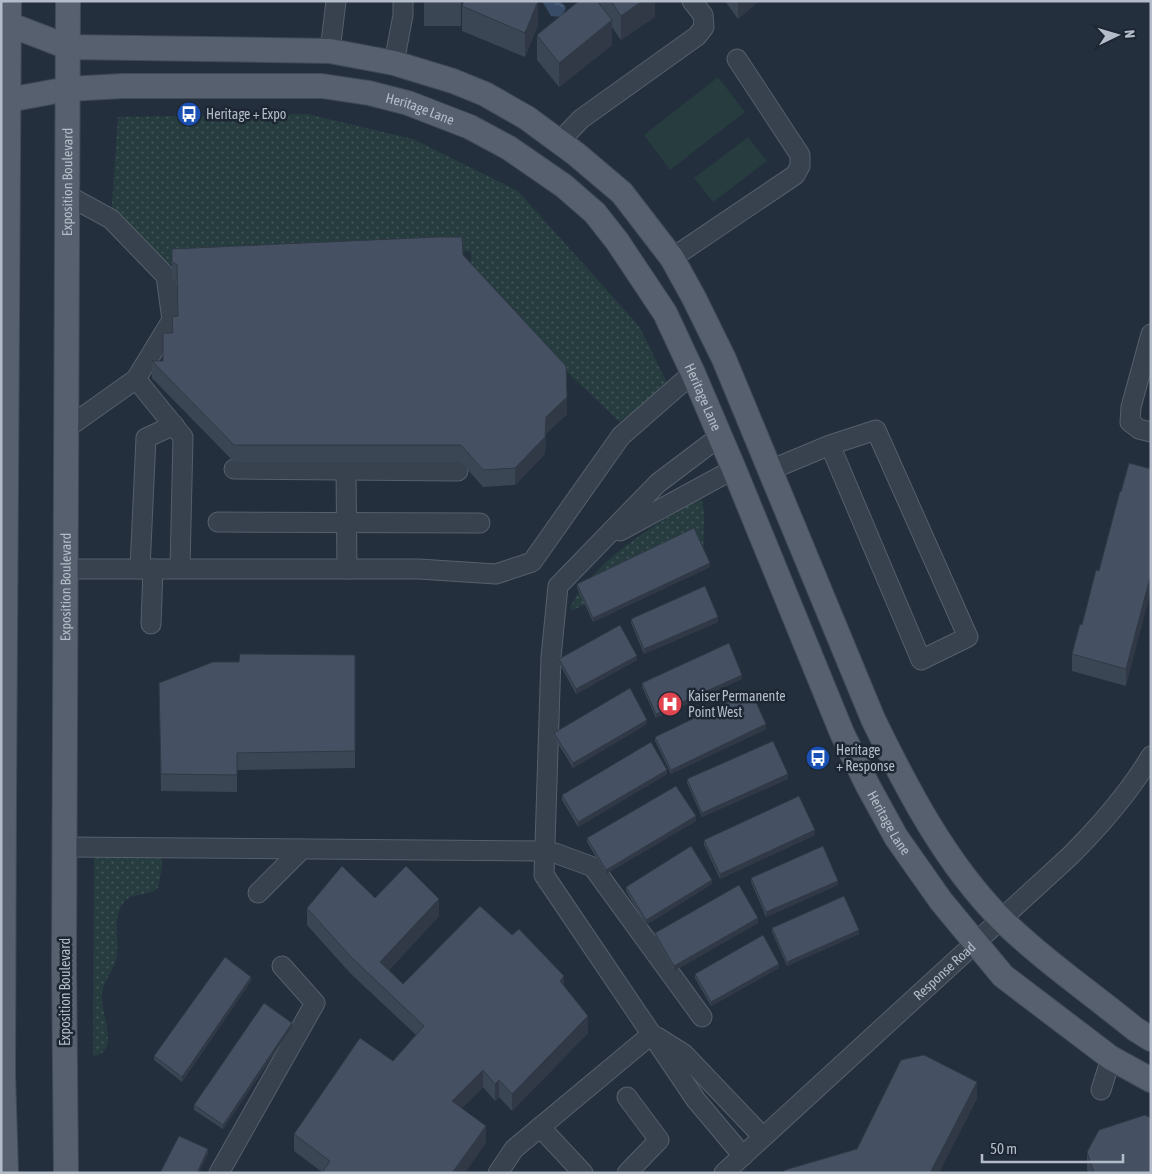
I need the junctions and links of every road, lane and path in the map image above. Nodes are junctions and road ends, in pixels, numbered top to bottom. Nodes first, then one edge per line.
1 (68, 1) edge
2 (336, 1) edge
3 (403, 1) edge
4 (692, 1) edge
5 (6, 16) edge
6 (68, 48) junction
7 (330, 50) junction
8 (737, 59) dead end
9 (394, 62) junction
10 (68, 89) junction
11 (5, 101) edge
12 (560, 141) junction
13 (67, 195) junction
14 (672, 258) junction
15 (1151, 334) edge
16 (4, 340) edge
17 (693, 373) junction
18 (136, 379) junction
19 (174, 425) junction
20 (67, 428) junction
21 (1151, 432) edge
22 (719, 436) junction
23 (830, 445) junction
24 (234, 469) dead end
25 (734, 469) junction
26 (770, 470) junction
27 (346, 471) junction
28 (458, 471) dead end
29 (218, 522) dead end
30 (346, 523) junction
31 (480, 523) dead end
32 (603, 540) junction
33 (180, 568) junction
34 (66, 569) junction
35 (146, 569) junction
36 (347, 569) junction
37 (151, 624) dead end
38 (3, 668) edge
39 (1151, 756) edge
40 (65, 847) junction
41 (302, 849) junction
42 (544, 851) junction
43 (258, 894) dead end
44 (1002, 920) junction
45 (976, 942) junction
46 (282, 966) dead end
47 (702, 1018) dead end
48 (652, 1034) junction
49 (1151, 1039) edge
50 (1111, 1058) junction
51 (1151, 1080) edge
52 (1101, 1090) dead end
53 (627, 1097) dead end
54 (540, 1127) junction
55 (763, 1137) junction
56 (743, 1156) junction
57 (6, 1173) edge
58 (66, 1173) edge
59 (219, 1173) edge
60 (498, 1173) edge
61 (583, 1173) edge
62 (627, 1173) edge
63 (724, 1173) edge

1 - 6 main road, Exposition Boulevard
2 - 7 street
3 - 9 street
4 - 12 street
5 - 6 main road
5 - 11 main road
6 - 7 main road
6 - 10 main road, Exposition Boulevard
7 - 9 main road
8 - 14 street
9 - 12 main road
10 - 11 main road, Heritage Lane
10 - 13 main road, Exposition Boulevard
10 - 17 main road, Heritage Lane
11 - 16 main road
12 - 14 main road
13 - 18 street
13 - 20 main road, Exposition Boulevard
14 - 26 main road
15 - 21 street
16 - 38 main road
17 - 22 main road, Heritage Lane
17 - 36 street
18 - 19 street
18 - 20 street
19 - 33 street
19 - 35 street
20 - 34 main road, Exposition Boulevard
22 - 25 main road, Heritage Lane
22 - 32 street
23 - 23 street
23 - 26 street
24 - 27 street
25 - 32 street
25 - 45 main road, Heritage Lane
26 - 44 main road
27 - 28 street
27 - 30 street
29 - 30 street
30 - 31 street
30 - 36 street
32 - 42 street
33 - 35 street
33 - 36 street
34 - 35 street
34 - 40 main road, Exposition Boulevard
35 - 37 street
38 - 57 main road
39 - 44 street, Response Road
40 - 41 street
40 - 58 main road, Exposition Boulevard
41 - 42 street
41 - 43 street
42 - 47 street
42 - 48 street
44 - 45 street, Response Road
44 - 49 main road
45 - 50 main road, Heritage Lane
45 - 55 street, Response Road
46 - 59 street
48 - 54 street
48 - 55 street
48 - 56 street
50 - 51 main road, Heritage Lane
50 - 52 street
53 - 62 street
54 - 60 street
54 - 61 street
55 - 56 street, Response Road
56 - 63 street, Response Road

